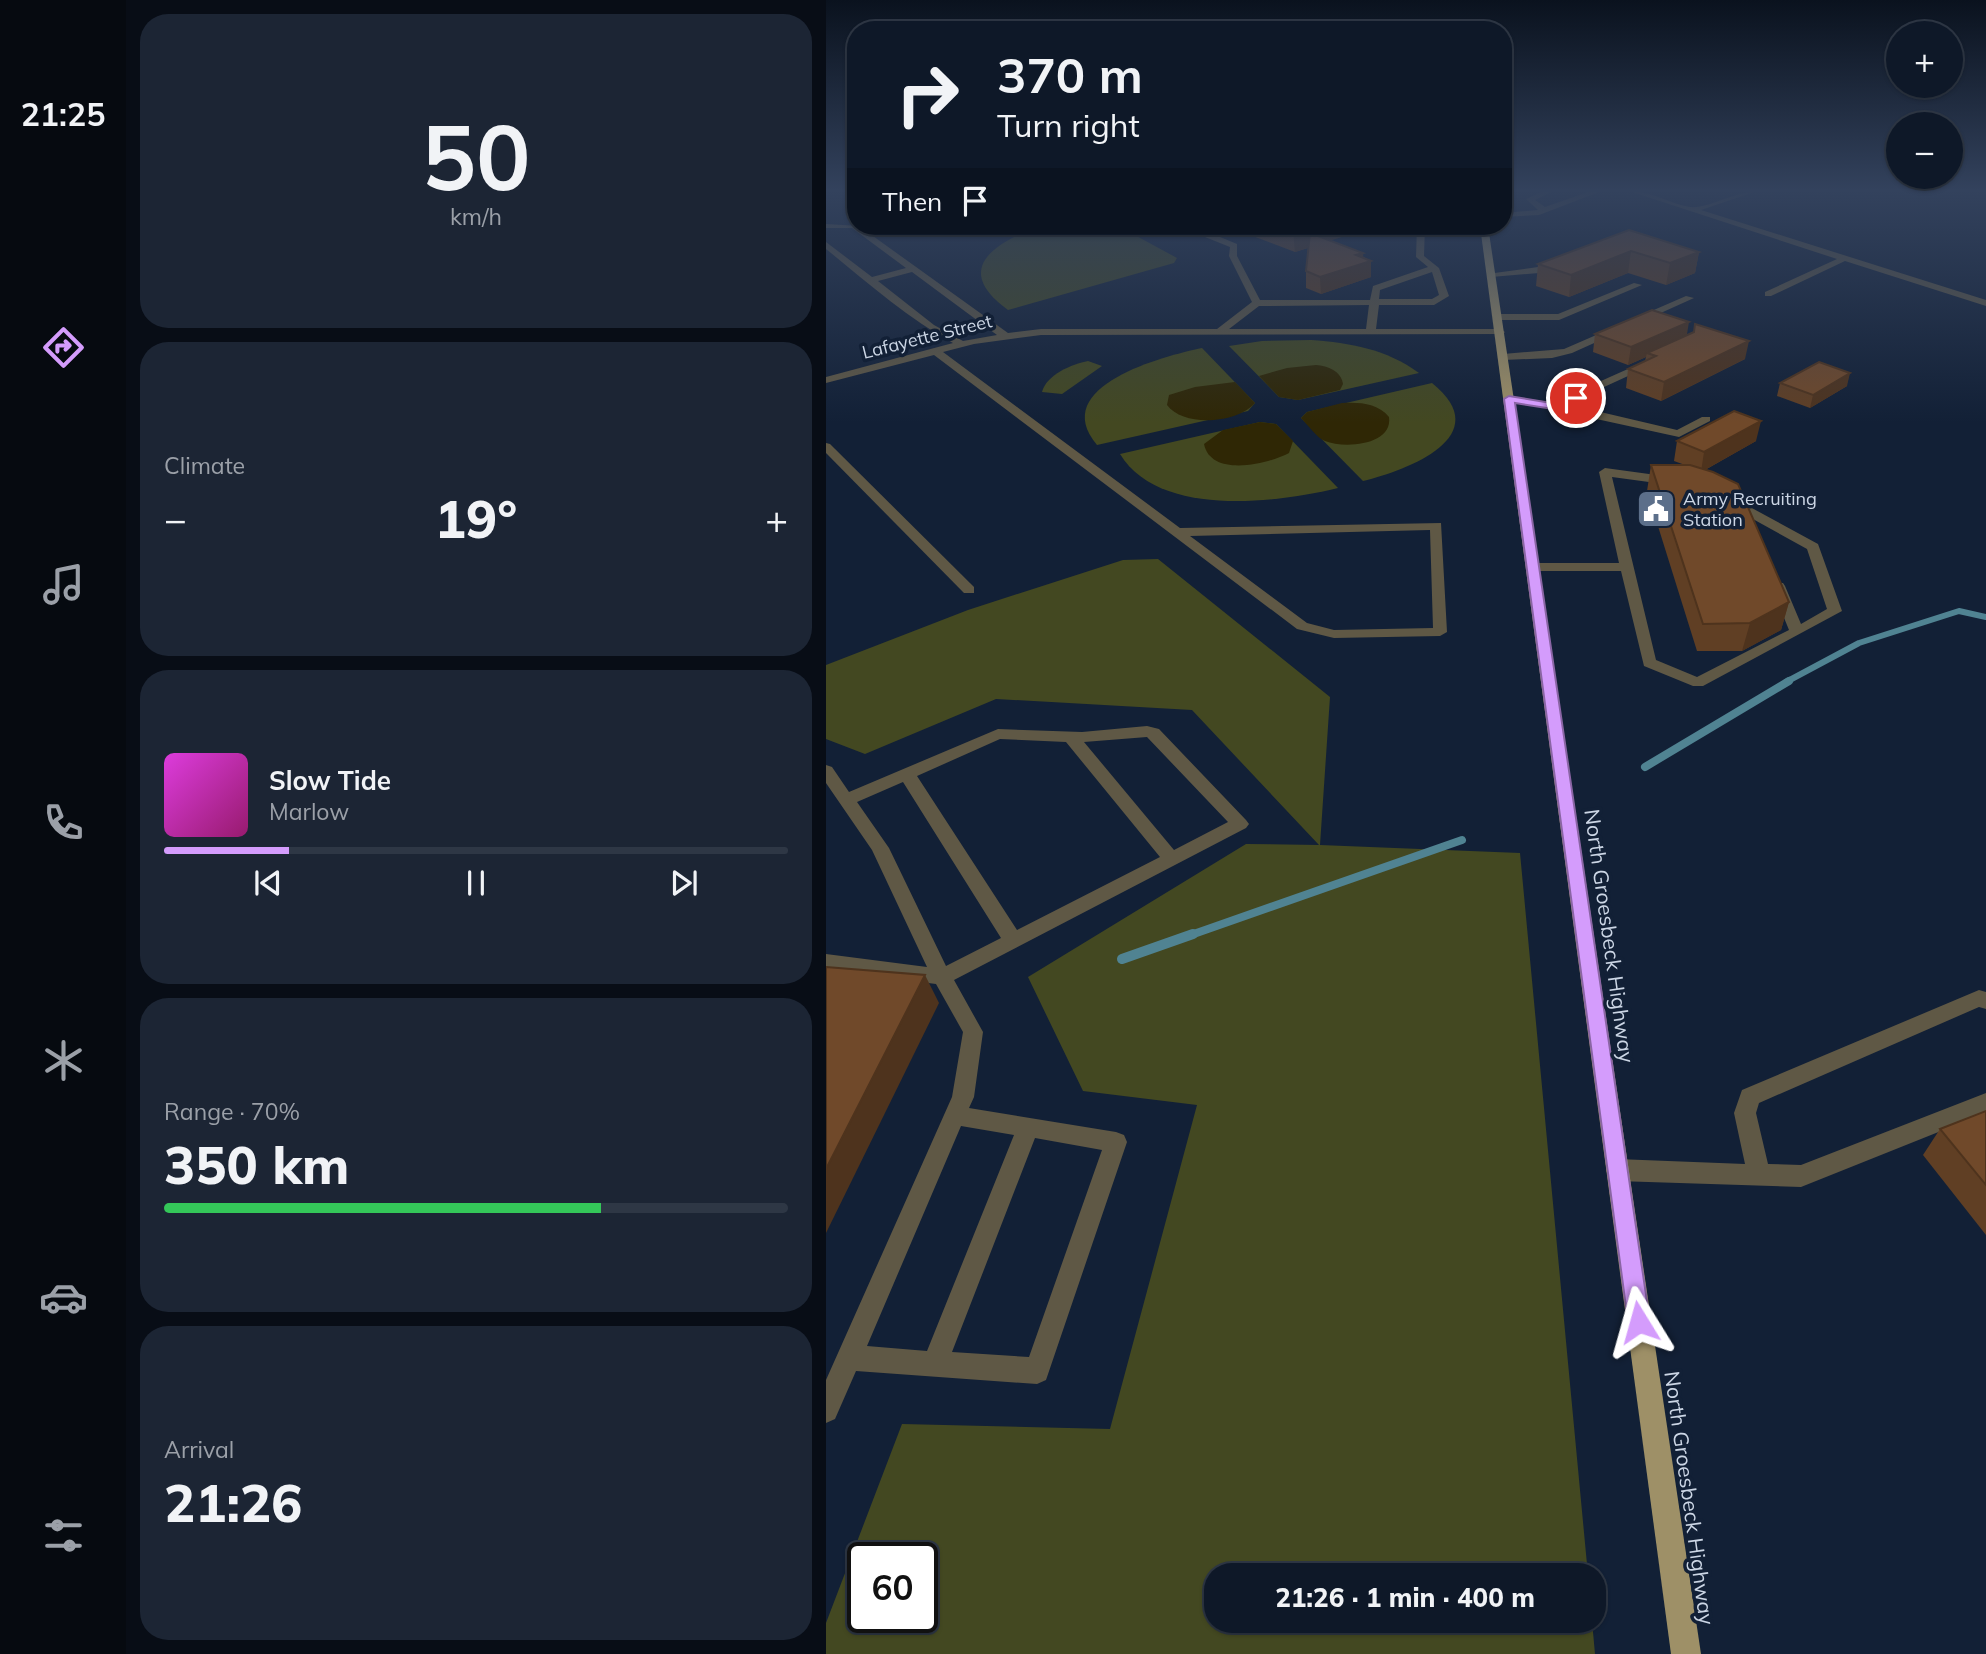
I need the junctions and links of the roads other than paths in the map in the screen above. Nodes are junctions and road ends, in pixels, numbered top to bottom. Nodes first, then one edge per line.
1 (857, 269) edge
2 (1240, 269) edge
3 (1431, 269) edge
4 (1435, 269) edge
5 (1490, 269) edge
6 (1541, 269) edge
7 (1820, 269) edge
8 (1880, 269) edge
9 (914, 270) joint
10 (1491, 274) junction
11 (870, 279) junction
12 (1637, 285) dead end
13 (1768, 293) dead end
14 (1689, 298) dead end
15 (1257, 303) junction
16 (1986, 303) edge
17 (1375, 304) junction
18 (1497, 317) junction
19 (985, 322) junction
20 (974, 325) dead end
21 (963, 329) dead end
22 (1219, 332) junction
23 (1371, 332) junction
24 (1500, 332) junction
25 (947, 334) junction
26 (1005, 336) junction
27 (962, 344) junction
28 (935, 351) junction
29 (1503, 357) junction
30 (1654, 360) edge
31 (826, 380) edge
32 (1509, 399) junction
33 (1566, 408) junction
34 (1706, 419) dead end
35 (826, 446) edge
36 (1682, 482) edge
37 (1177, 531) junction
38 (1756, 534) edge
39 (1533, 568) junction
40 (1627, 568) junction
41 (1771, 571) edge
42 (969, 590) dead end
43 (1797, 632) junction
44 (1071, 737) junction
45 (907, 774) junction
46 (829, 779) edge
47 (848, 799) junction
48 (1171, 859) junction
49 (1013, 940) junction
50 (826, 962) edge
51 (942, 977) junction
52 (1986, 1001) edge
53 (1986, 1103) edge
54 (955, 1115) junction
55 (1028, 1127) junction
56 (1618, 1170) junction
57 (1759, 1175) junction
58 (849, 1358) junction
59 (934, 1364) junction
60 (826, 1410) edge
61 (1686, 1654) edge

1 - 11 street
2 - 15 street
3 - 17 street
4 - 17 street
5 - 10 main road, North Groesbeck Highway
6 - 10 street
7 - 13 street
8 - 16 street
9 - 11 street
9 - 19 street
10 - 18 main road, North Groesbeck Highway
11 - 25 street
12 - 18 street
14 - 29 street
15 - 17 street
15 - 22 street
17 - 23 street
18 - 24 main road, North Groesbeck Highway
19 - 20 street
19 - 26 street
21 - 25 street
22 - 23 street, Lafayette Street
22 - 26 street, Lafayette Street
23 - 24 street, Lafayette Street
24 - 29 main road, North Groesbeck Highway
25 - 27 street
26 - 27 street, Lafayette Street
27 - 28 street, Lafayette Street
28 - 31 street, Lafayette Street
28 - 37 street
29 - 32 main road, North Groesbeck Highway
30 - 33 street
32 - 33 street
32 - 39 main road, North Groesbeck Highway
33 - 34 street
35 - 42 street
36 - 40 street
37 - 37 street
38 - 43 street
39 - 40 street
39 - 56 main road, North Groesbeck Highway
40 - 43 street
41 - 43 street
44 - 45 street
44 - 48 street
44 - 48 street
45 - 47 street
45 - 49 street
46 - 47 street
47 - 51 street
48 - 49 street
49 - 51 street
50 - 51 street
51 - 54 street
52 - 57 street
53 - 57 street
54 - 55 street
54 - 58 street
55 - 59 street
55 - 59 street
56 - 57 street
56 - 61 main road, North Groesbeck Highway
58 - 59 street
58 - 60 street

